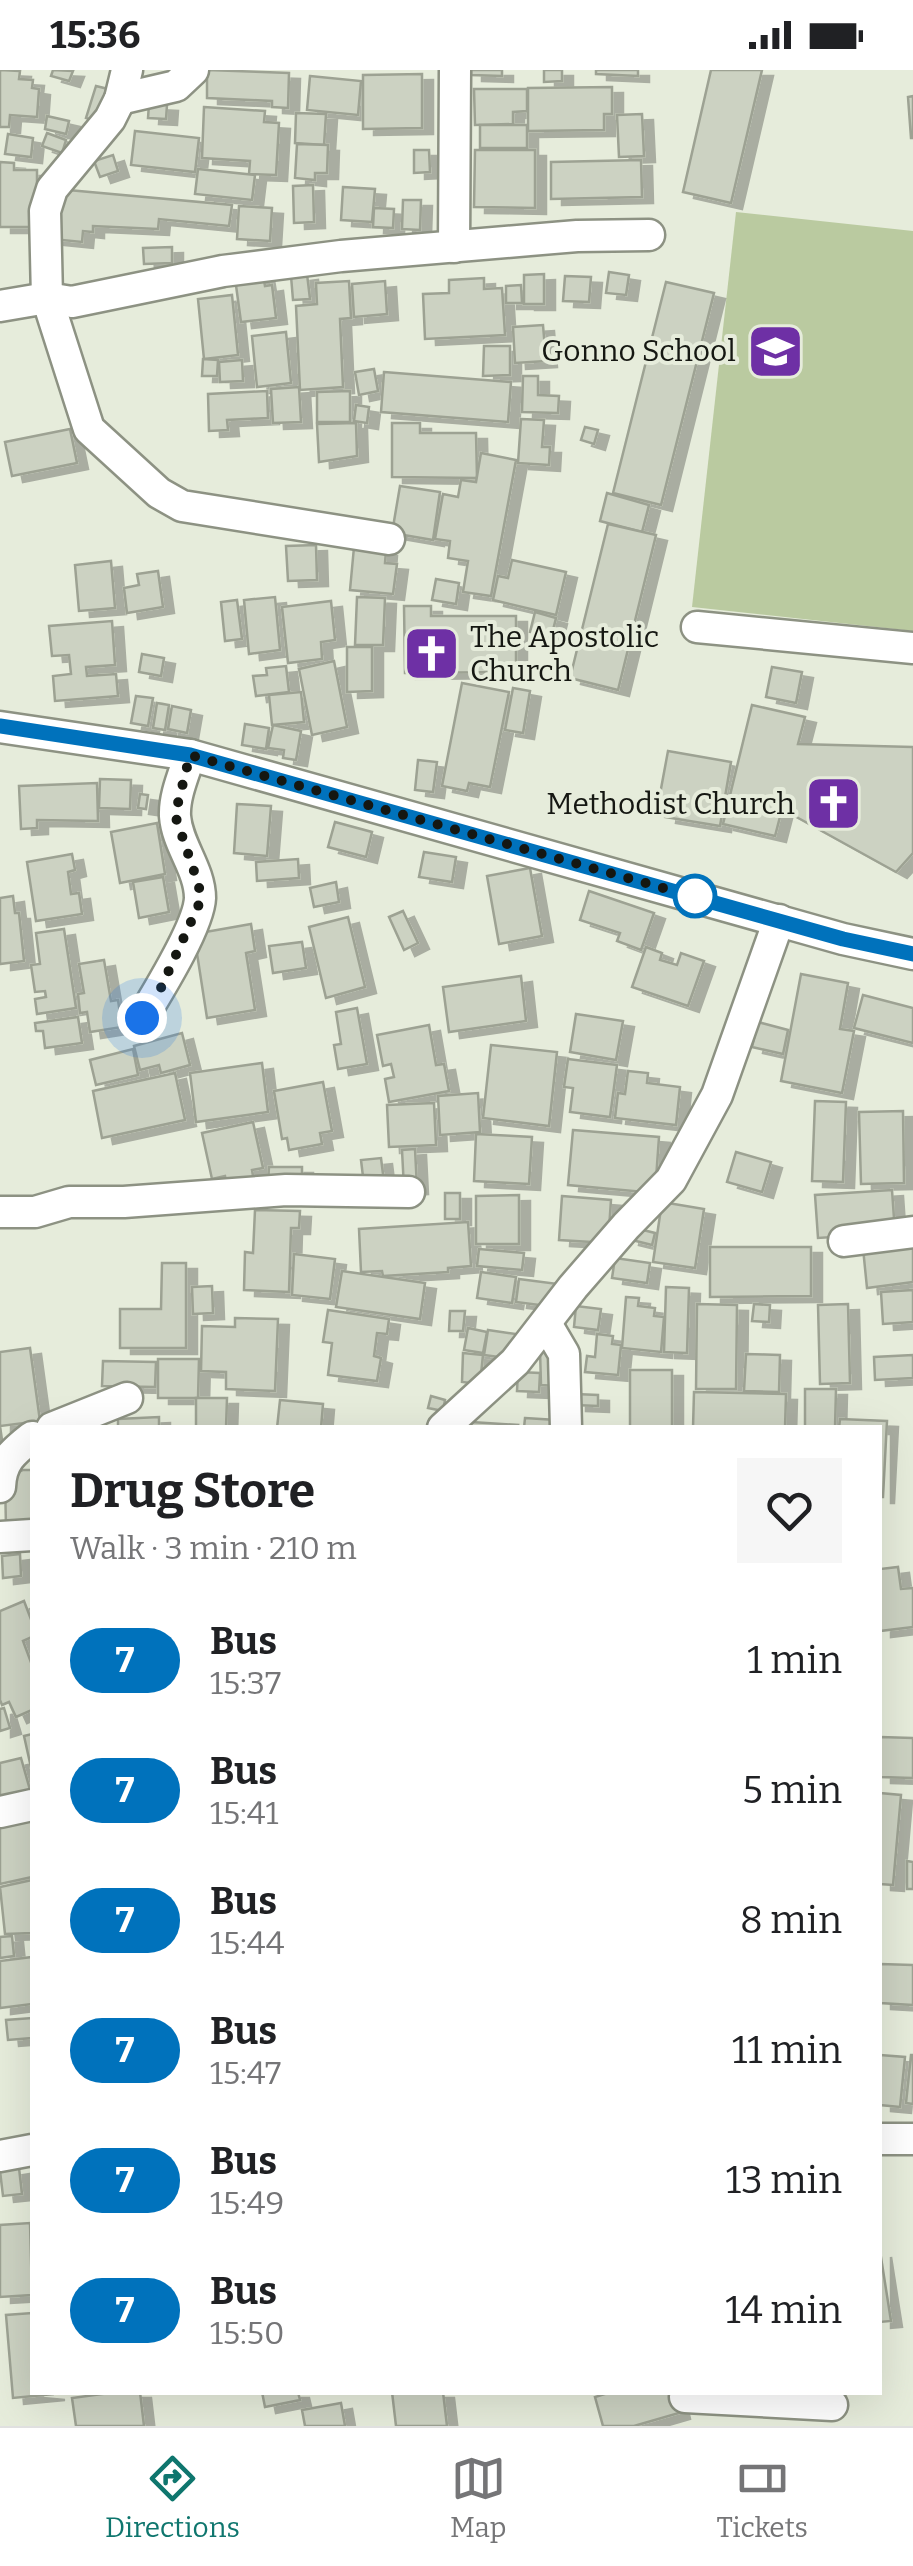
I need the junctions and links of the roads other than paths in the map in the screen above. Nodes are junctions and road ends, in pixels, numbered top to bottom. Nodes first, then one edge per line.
1 (193, 70) edge
2 (455, 70) edge
3 (124, 84) edge
4 (649, 235) dead end
5 (454, 246) junction
6 (47, 298) junction
7 (0, 306) edge
8 (389, 539) dead end
9 (697, 627) dead end
10 (913, 648) edge
11 (0, 726) edge
12 (190, 755) junction
13 (779, 920) junction
14 (913, 954) edge
15 (142, 1018) dead end
16 (409, 1192) dead end
17 (0, 1212) edge
18 (913, 1232) edge
19 (844, 1241) dead end
20 (547, 1325) junction
21 (127, 1398) dead end
22 (60, 1425) edge
23 (446, 1425) edge
24 (566, 1425) edge
25 (30, 1439) edge
26 (0, 1487) edge
27 (30, 1535) edge
28 (0, 1537) edge
29 (30, 1805) edge
30 (0, 1812) edge
31 (882, 2139) edge
32 (913, 2139) edge
33 (30, 2150) edge
34 (0, 2156) edge
35 (686, 2405) edge
36 (832, 2405) dead end

1 - 3 street
2 - 5 street
3 - 6 street
4 - 5 street
5 - 6 street
6 - 7 street
6 - 8 street
9 - 10 street
11 - 12 street
12 - 13 street
12 - 15 street
13 - 14 street
13 - 20 street
16 - 17 street
18 - 19 street
20 - 23 street
20 - 24 street
21 - 22 street
25 - 26 street
27 - 28 street
29 - 30 street
31 - 32 street
33 - 34 street
35 - 36 street

